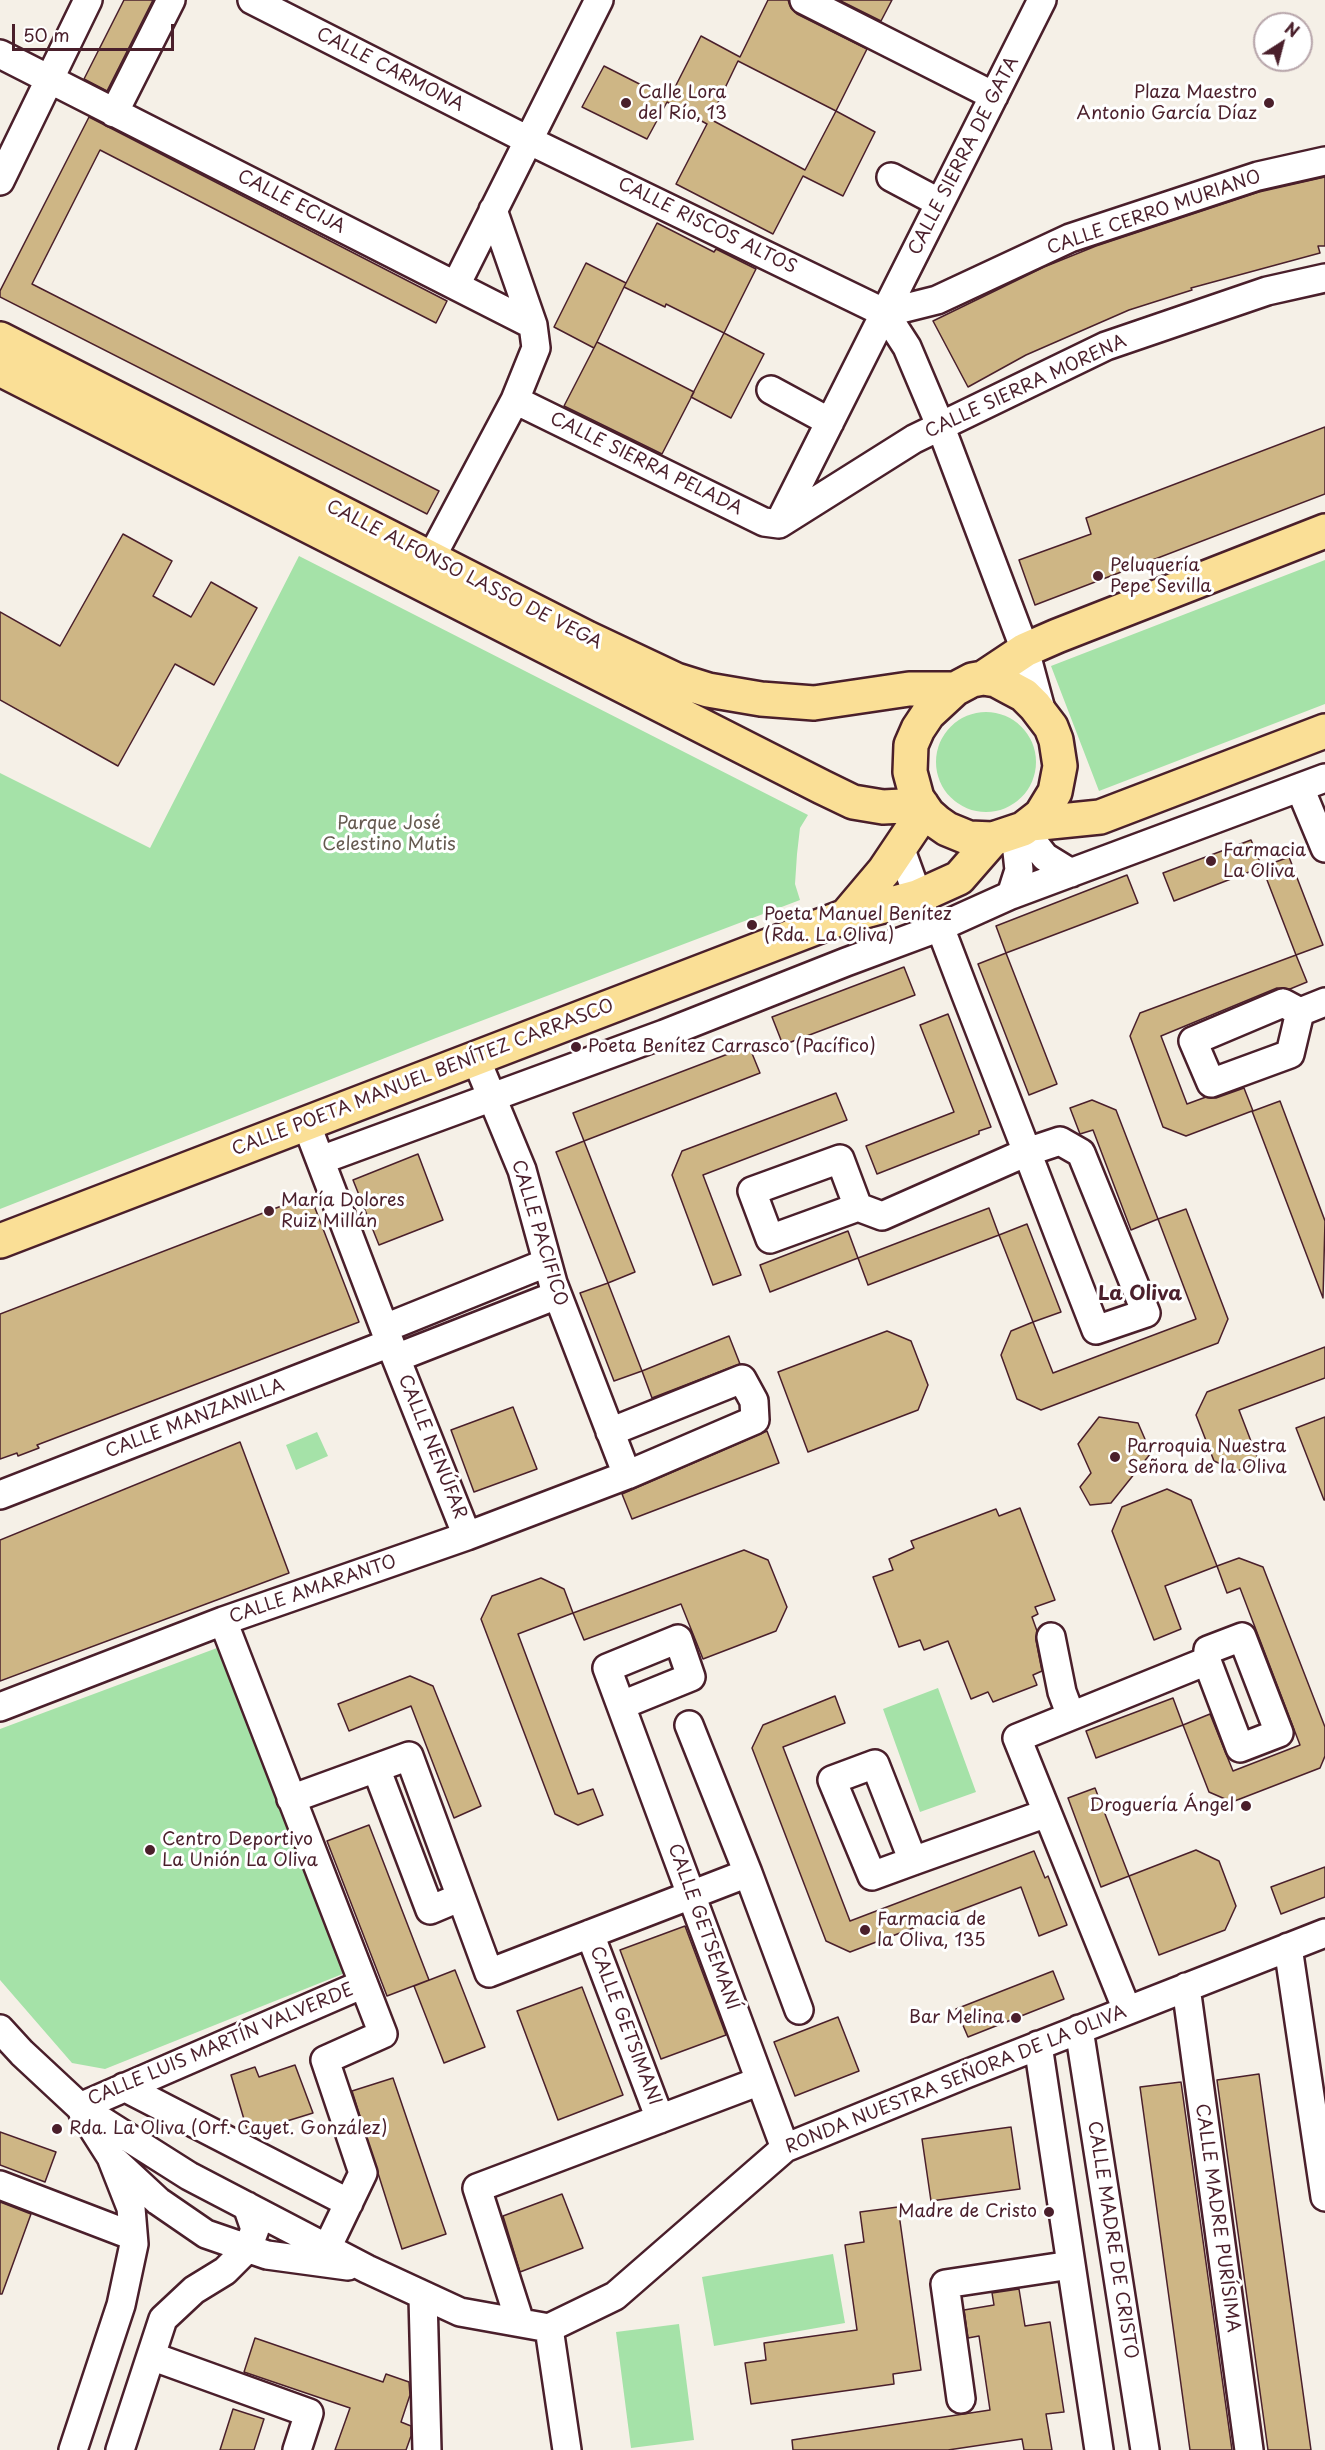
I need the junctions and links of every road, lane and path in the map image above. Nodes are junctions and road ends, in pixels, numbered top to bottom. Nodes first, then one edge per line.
1 (88, 0) edge
2 (171, 0) edge
3 (252, 0) edge
4 (599, 0) edge
5 (804, 0) edge
6 (1042, 0) edge
7 (0, 54) edge
8 (49, 78) junction
9 (994, 96) junction
10 (114, 113) junction
11 (528, 140) junction
12 (1325, 160) edge
13 (891, 177) dead end
14 (0, 181) edge
15 (940, 203) junction
16 (493, 210) junction
17 (1325, 278) edge
18 (456, 285) junction
19 (885, 313) junction
20 (533, 325) junction
21 (0, 339) edge
22 (0, 369) edge
23 (771, 390) dead end
24 (515, 400) junction
25 (830, 422) junction
26 (940, 425) junction
27 (779, 524) junction
28 (1325, 531) edge
29 (425, 570) junction
30 (1025, 650) junction
31 (969, 683) junction
32 (1043, 717) junction
33 (1325, 730) edge
34 (1325, 778) edge
35 (1300, 788) junction
36 (853, 802) junction
37 (923, 807) junction
38 (1015, 831) junction
39 (900, 847) junction
40 (1325, 848) edge
41 (1071, 873) junction
42 (871, 888) junction
43 (1011, 895) junction
44 (917, 897) junction
45 (846, 916) junction
46 (936, 929) junction
47 (1325, 1002) edge
48 (1300, 1012) dead end
49 (476, 1059) junction
50 (494, 1098) junction
51 (306, 1122) junction
52 (1027, 1152) junction
53 (321, 1160) junction
54 (858, 1207) dead end
55 (0, 1241) edge
56 (546, 1263) junction
57 (557, 1296) junction
58 (390, 1343) junction
59 (610, 1432) junction
60 (627, 1475) junction
61 (0, 1495) edge
62 (467, 1536) junction
63 (223, 1621) junction
64 (1051, 1637) dead end
65 (1207, 1661) dead end
66 (622, 1705) dead end
67 (0, 1707) edge
68 (1071, 1716) junction
69 (689, 1725) dead end
70 (376, 1768) junction
71 (291, 1799) junction
72 (1047, 1813) junction
73 (913, 1862) dead end
74 (748, 1873) junction
75 (692, 1894) junction
76 (461, 1897) junction
77 (1325, 1933) edge
78 (590, 1934) junction
79 (1288, 1947) junction
80 (363, 1984) junction
81 (1186, 1987) junction
82 (798, 2010) dead end
83 (1127, 2010) junction
84 (0, 2029) edge
85 (1078, 2029) junction
86 (1038, 2045) junction
87 (760, 2081) junction
88 (124, 2087) junction
89 (80, 2107) junction
90 (660, 2119) junction
91 (785, 2148) junction
92 (111, 2157) junction
93 (189, 2176) junction
94 (0, 2184) edge
95 (1325, 2197) edge
96 (158, 2201) junction
97 (349, 2203) junction
98 (247, 2206) junction
99 (134, 2240) junction
100 (248, 2248) junction
101 (327, 2248) junction
102 (1071, 2265) junction
103 (367, 2269) junction
104 (423, 2296) junction
105 (520, 2322) junction
106 (549, 2328) junction
107 (151, 2356) junction
108 (961, 2399) dead end
109 (73, 2450) edge
110 (120, 2450) edge
111 (297, 2450) edge
112 (427, 2450) edge
113 (567, 2450) edge
114 (1099, 2450) edge
115 (1145, 2450) edge
116 (1249, 2450) edge

1 - 8 street
2 - 10 street
3 - 11 street, CALLE CARMONA
4 - 11 street
5 - 9 street
6 - 9 street, CALLE SIERRA DE GATA
7 - 8 street, CALLE ECIJA
8 - 10 street, CALLE ECIJA
8 - 14 street
9 - 15 street, CALLE SIERRA DE GATA
10 - 18 street, CALLE ECIJA
11 - 16 street
11 - 19 street, CALLE RISCOS ALTOS
12 - 19 street, CALLE CERRO MURIANO
13 - 15 street
15 - 19 street, CALLE SIERRA DE GATA
16 - 18 street
16 - 20 street
17 - 26 street, CALLE SIERRA MORENA
18 - 20 street, CALLE ECIJA
19 - 25 street, CALLE SIERRA DE GATA
19 - 26 street
20 - 24 street
21 - 29 main road, CALLE ALFONSO LASSO DE VEGA
22 - 29 main road, CALLE ALFONSO LASSO DE VEGA
23 - 25 street
24 - 27 street, CALLE SIERRA PELADA
24 - 29 street
25 - 27 street, CALLE SIERRA DE GATA
26 - 27 street, CALLE SIERRA MORENA
26 - 30 street
28 - 30 main road
29 - 31 main road, CALLE ALFONSO LASSO DE VEGA
29 - 36 main road, CALLE ALFONSO LASSO DE VEGA
30 - 31 main road
30 - 32 street
31 - 32 main road
31 - 37 main road
32 - 38 main road
33 - 38 main road
34 - 35 street
35 - 40 street
35 - 41 street
36 - 37 main road, CALLE ALFONSO LASSO DE VEGA
36 - 42 main road
37 - 38 main road
37 - 39 main road, CALLE POETA MANUEL BENÍTEZ CARRASCO
38 - 41 street
38 - 43 street
38 - 44 main road, CALLE POETA MANUEL BENÍTEZ CARRASCO
39 - 42 main road, CALLE POETA MANUEL BENÍTEZ CARRASCO
39 - 44 street
41 - 43 street
42 - 45 main road, CALLE POETA MANUEL BENÍTEZ CARRASCO
43 - 46 street
44 - 45 main road, CALLE POETA MANUEL BENÍTEZ CARRASCO
44 - 46 street
45 - 49 main road, CALLE POETA MANUEL BENÍTEZ CARRASCO
46 - 50 street
46 - 52 street
47 - 48 street
49 - 50 street, CALLE PACIFICO
49 - 51 main road, CALLE POETA MANUEL BENÍTEZ CARRASCO
50 - 53 street
50 - 56 street, CALLE PACIFICO
51 - 53 street, CALLE NENÚFAR
51 - 55 main road, CALLE POETA MANUEL BENÍTEZ CARRASCO
52 - 52 street
52 - 54 street
53 - 58 street, CALLE NENÚFAR
56 - 57 street, CALLE PACIFICO
56 - 58 street, CALLE MANZANILLA
57 - 58 street, CALLE MANZANILLA
57 - 59 street, CALLE PACIFICO
58 - 61 street, CALLE MANZANILLA
58 - 62 street, CALLE NENÚFAR
59 - 60 street, CALLE PACIFICO
59 - 60 street, CALLE AMARANTO
60 - 62 street, CALLE AMARANTO
62 - 63 street, CALLE AMARANTO
63 - 67 street, CALLE AMARANTO
63 - 71 street
64 - 68 street
65 - 68 street
66 - 75 street, CALLE GETSEMANÍ
68 - 72 street
69 - 74 street
70 - 71 street
70 - 76 street
70 - 76 street
71 - 80 street
72 - 73 street
72 - 83 street
74 - 75 street
74 - 82 street
75 - 78 street
75 - 87 street, CALLE GETSEMANÍ
76 - 78 street
77 - 79 street, RONDA NUESTRA SEÑORA DE LA OLIVA
78 - 90 street, CALLE GETSIMANI
79 - 81 street, RONDA NUESTRA SEÑORA DE LA OLIVA
79 - 95 street
80 - 88 street, CALLE LUIS MARTÍN VALVERDE
80 - 97 street
81 - 83 street, RONDA NUESTRA SEÑORA DE LA OLIVA
81 - 116 street, CALLE MADRE PURÍSIMA
83 - 85 street, RONDA NUESTRA SEÑORA DE LA OLIVA
84 - 89 street
85 - 86 street, RONDA NUESTRA SEÑORA DE LA OLIVA
85 - 115 street, CALLE MADRE DE CRISTO
86 - 91 street, RONDA NUESTRA SEÑORA DE LA OLIVA
86 - 102 street
87 - 90 street
87 - 91 street, CALLE GETSEMANÍ
88 - 89 street, CALLE LUIS MARTÍN VALVERDE
88 - 97 street
89 - 92 street
89 - 93 street
90 - 105 street
91 - 106 street, RONDA NUESTRA SEÑORA DE LA OLIVA
92 - 96 street
92 - 99 street
93 - 96 street
93 - 98 street
94 - 99 street
96 - 99 street
96 - 100 street
97 - 101 street
98 - 100 street
98 - 101 street
99 - 109 street
100 - 103 street
100 - 107 street
101 - 103 street
102 - 108 street
102 - 114 street
103 - 104 street
104 - 105 street
104 - 112 street
105 - 106 street
106 - 113 street
107 - 110 street
107 - 111 street

